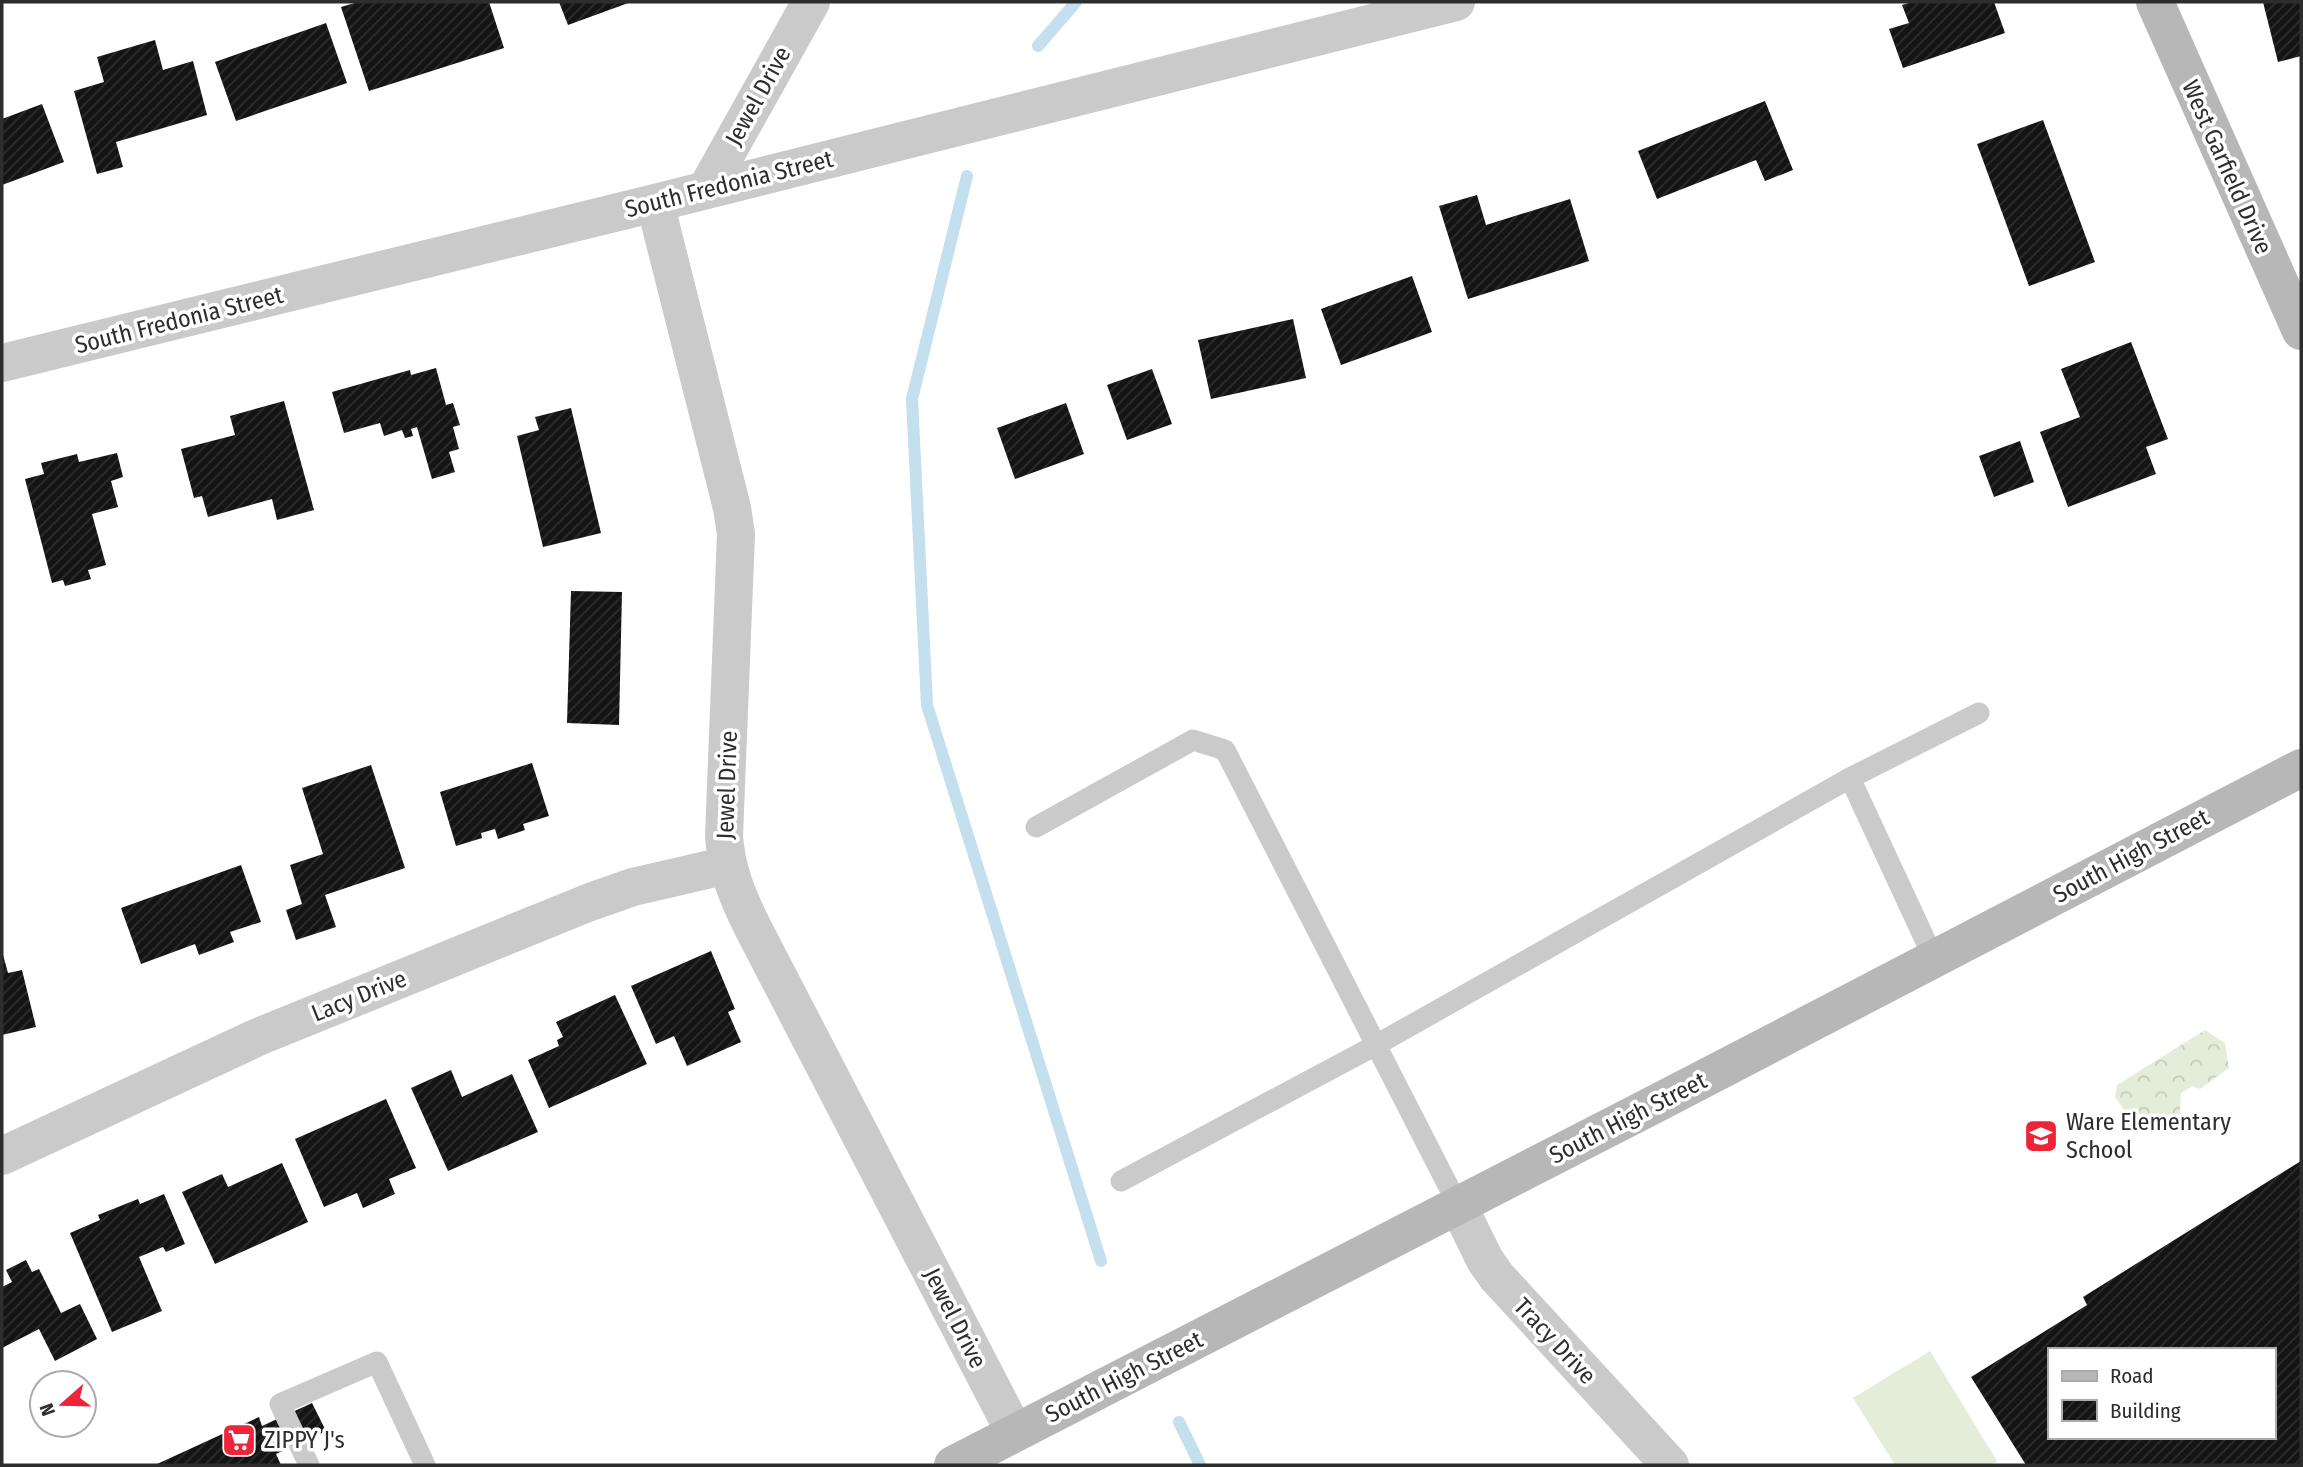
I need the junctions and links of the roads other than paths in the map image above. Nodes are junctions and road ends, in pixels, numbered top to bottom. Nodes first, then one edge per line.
1 (811, 2) edge
2 (1456, 2) edge
3 (2155, 2) edge
4 (706, 190) junction
5 (655, 203) junction
6 (2301, 331) edge
7 (2, 363) edge
8 (1979, 713) dead end
9 (2301, 768) edge
10 (1850, 778) junction
11 (1035, 827) dead end
12 (728, 865) junction
13 (1934, 959) junction
14 (1376, 1045) junction
15 (2, 1156) edge
16 (1121, 1181) dead end
17 (1458, 1205) junction
18 (1015, 1433) junction
19 (309, 1465) edge
20 (425, 1465) edge
21 (953, 1465) edge
22 (1670, 1465) edge

1 - 4 street, Jewel Drive
2 - 4 street, South Fredonia Street
3 - 6 main road, West Garfield Drive
4 - 5 street, South Fredonia Street
5 - 7 street, South Fredonia Street
5 - 12 street, Jewel Drive
8 - 10 lane
9 - 13 main road, South High Street
10 - 13 lane
10 - 14 lane
11 - 14 lane
12 - 15 street, Lacy Drive
12 - 18 street, Jewel Drive
13 - 17 main road, South High Street
14 - 16 lane
14 - 17 lane
17 - 18 main road, South High Street
17 - 22 street, Tracy Drive
18 - 21 main road, South High Street
19 - 20 lane

